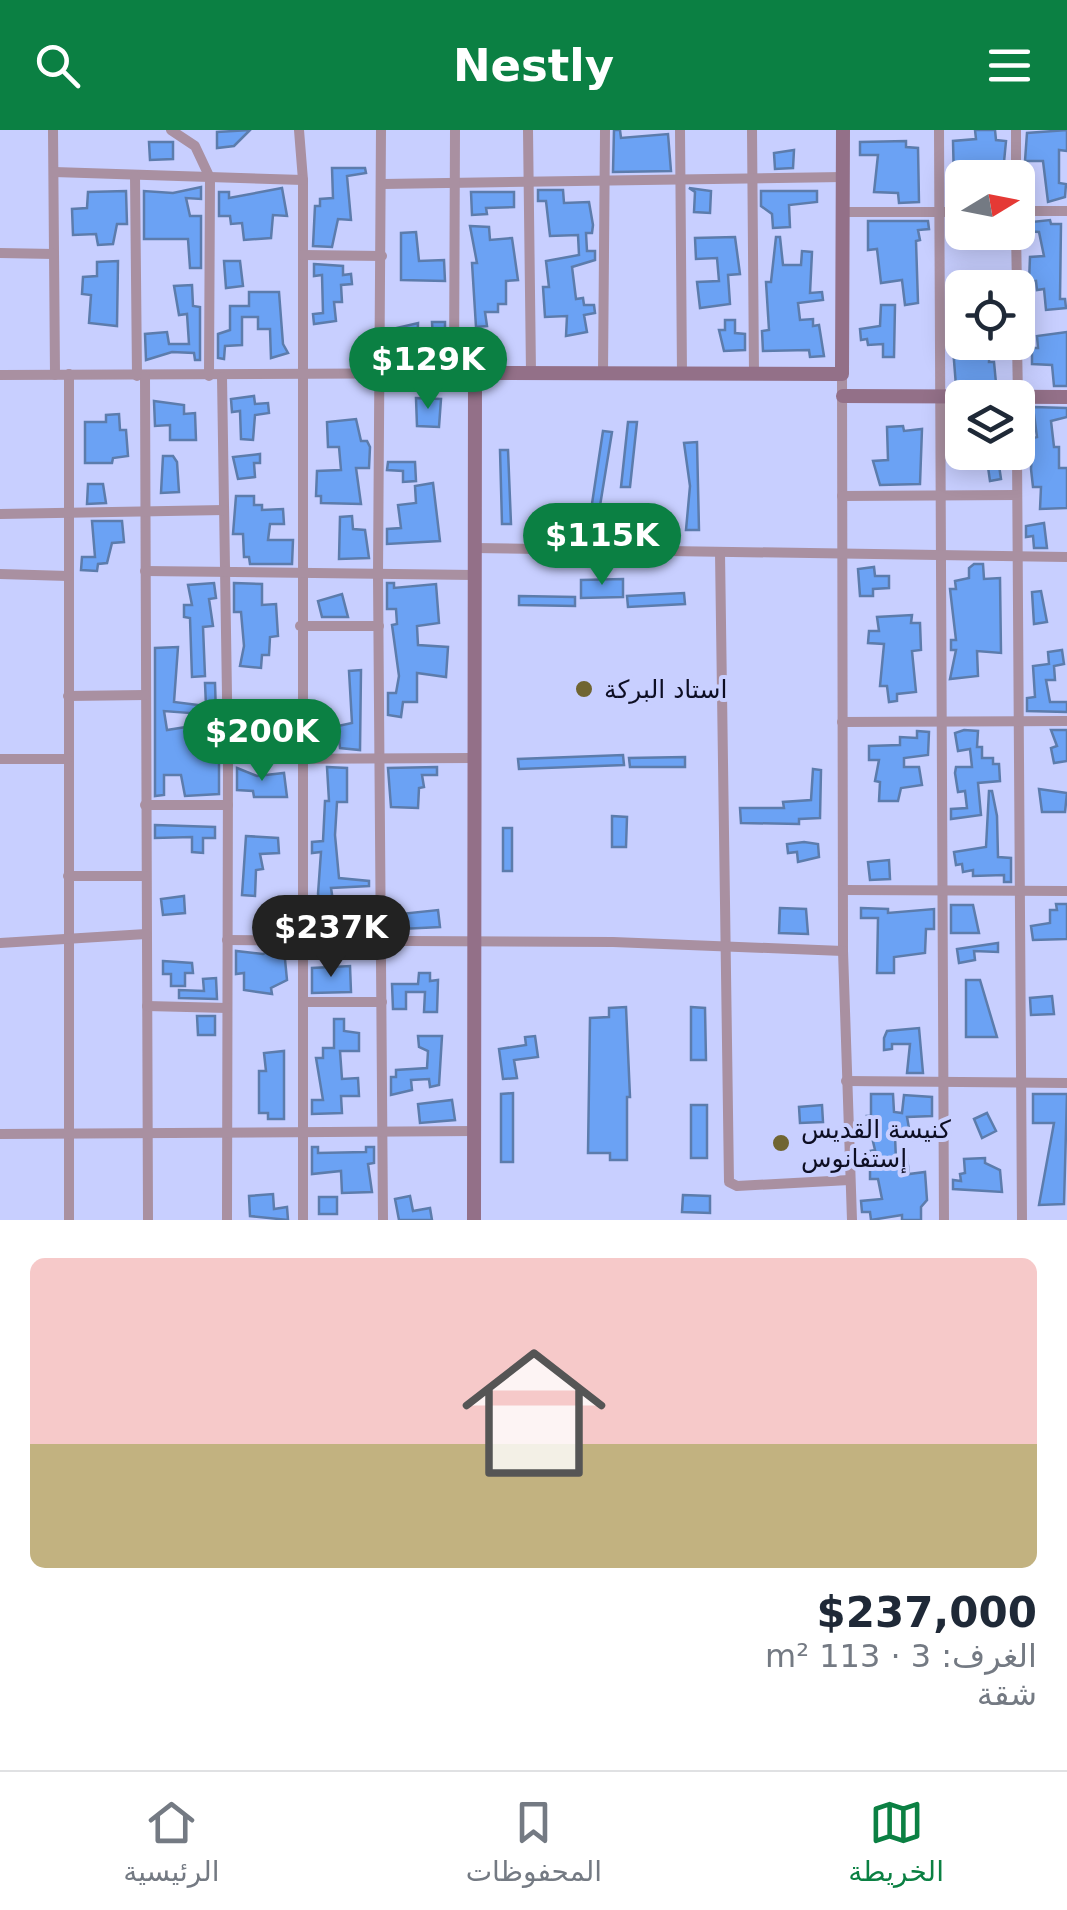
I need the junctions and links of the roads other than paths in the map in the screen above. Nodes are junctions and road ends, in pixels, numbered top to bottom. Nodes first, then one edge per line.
1 (53, 130) edge
2 (172, 130) edge
3 (299, 130) edge
4 (381, 130) edge
5 (455, 130) edge
6 (528, 130) edge
7 (605, 130) edge
8 (680, 130) edge
9 (752, 130) edge
10 (842, 130) edge
11 (939, 130) edge
12 (1016, 130) edge
13 (1016, 160) edge
14 (54, 172) junction
15 (134, 176) junction
16 (843, 176) junction
17 (210, 178) junction
18 (754, 179) junction
19 (303, 180) junction
20 (680, 180) junction
21 (528, 181) junction
22 (455, 182) junction
23 (606, 182) junction
24 (383, 184) junction
25 (1035, 211) edge
26 (1067, 211) edge
27 (844, 212) junction
28 (939, 212) junction
29 (945, 212) edge
30 (0, 253) edge
31 (54, 254) junction
32 (303, 255) junction
33 (382, 256) junction
34 (531, 373) junction
35 (603, 373) junction
36 (55, 374) junction
37 (69, 374) junction
38 (454, 374) junction
39 (475, 374) junction
40 (682, 374) junction
41 (754, 374) junction
42 (842, 374) junction
43 (0, 375) edge
44 (141, 376) junction
45 (209, 376) junction
46 (222, 376) junction
47 (302, 376) junction
48 (382, 376) junction
49 (842, 396) junction
50 (938, 397) junction
51 (945, 397) edge
52 (1067, 397) edge
53 (1035, 398) edge
54 (1017, 470) edge
55 (1017, 494) junction
56 (941, 495) junction
57 (842, 496) junction
58 (145, 510) junction
59 (224, 510) junction
60 (68, 512) junction
61 (0, 514) edge
62 (474, 548) junction
63 (720, 553) junction
64 (842, 555) junction
65 (941, 556) junction
66 (1016, 557) junction
67 (1067, 557) edge
68 (145, 571) junction
69 (224, 572) junction
70 (300, 573) junction
71 (0, 574) edge
72 (378, 575) junction
73 (474, 575) junction
74 (68, 576) junction
75 (300, 626) junction
76 (378, 626) junction
77 (144, 695) junction
78 (68, 696) junction
79 (942, 720) junction
80 (1021, 720) junction
81 (1067, 721) edge
82 (842, 722) junction
83 (380, 758) junction
84 (474, 758) junction
85 (0, 759) edge
86 (68, 759) junction
87 (228, 759) junction
88 (301, 759) junction
89 (145, 805) junction
90 (228, 805) junction
91 (68, 876) junction
92 (145, 876) junction
93 (844, 890) junction
94 (941, 890) junction
95 (1067, 890) edge
96 (1020, 891) junction
97 (146, 934) junction
98 (228, 940) junction
99 (474, 940) junction
100 (69, 941) junction
101 (303, 941) junction
102 (382, 941) junction
103 (0, 944) edge
104 (727, 945) junction
105 (844, 951) junction
106 (303, 1002) junction
107 (382, 1002) junction
108 (147, 1006) junction
109 (227, 1008) junction
110 (846, 1082) junction
111 (944, 1082) junction
112 (1022, 1083) junction
113 (1067, 1083) edge
114 (475, 1131) junction
115 (227, 1132) junction
116 (303, 1132) junction
117 (382, 1132) junction
118 (146, 1133) junction
119 (0, 1134) edge
120 (69, 1134) junction
121 (849, 1180) junction
122 (69, 1220) edge
123 (148, 1220) edge
124 (227, 1220) edge
125 (304, 1220) edge
126 (383, 1220) edge
127 (474, 1220) edge
128 (852, 1220) edge
129 (944, 1220) edge
130 (1022, 1220) edge

1 - 14 street
2 - 17 street
3 - 19 street
4 - 24 street
5 - 22 street
6 - 21 street
7 - 23 street
8 - 20 street
9 - 18 street
10 - 16 street
11 - 28 street
12 - 13 street
14 - 15 street
14 - 31 street
15 - 17 street
15 - 44 street
16 - 18 street
16 - 27 street
17 - 19 street
17 - 45 street
18 - 20 street
18 - 41 street
19 - 32 street
20 - 23 street
20 - 40 street
21 - 22 street
21 - 23 street
21 - 34 street
22 - 24 street
22 - 38 street
23 - 35 street
24 - 33 street
25 - 26 street
27 - 28 street
27 - 42 street
28 - 29 street
28 - 50 street
30 - 31 street
31 - 36 street
32 - 33 street
32 - 47 street
33 - 48 street
34 - 35 street
34 - 39 street
35 - 40 street
36 - 37 street
36 - 43 street
37 - 44 street
37 - 60 street
38 - 39 street
38 - 48 street
39 - 62 street
40 - 41 street
41 - 42 street
42 - 49 street
44 - 45 street
44 - 58 street
45 - 46 street
46 - 47 street
46 - 59 street
47 - 48 street
47 - 70 street
48 - 72 street
49 - 50 street
49 - 57 street
50 - 51 street
50 - 56 street
52 - 53 street
54 - 55 street
55 - 56 street
55 - 66 street
56 - 57 street
56 - 65 street
57 - 64 street
58 - 59 street
58 - 60 street
58 - 68 street
59 - 69 street
60 - 61 street
60 - 74 street
62 - 63 street
62 - 73 street
63 - 64 street
63 - 104 street
64 - 65 street
64 - 82 street
65 - 66 street
65 - 79 street
66 - 67 street
66 - 80 street
68 - 69 street
68 - 77 street
69 - 70 street
69 - 87 street
70 - 72 street
70 - 75 street
71 - 74 street
72 - 73 street
72 - 76 street
73 - 84 street
74 - 78 street
75 - 76 street
75 - 88 street
76 - 83 street
77 - 78 street
77 - 89 street
78 - 86 street
79 - 80 street
79 - 82 street
79 - 94 street
80 - 81 street
80 - 96 street
82 - 93 street
83 - 84 street
83 - 88 street
83 - 102 street
84 - 99 street
85 - 86 street
86 - 91 street
87 - 88 street
87 - 90 street
88 - 101 street
89 - 90 street
89 - 92 street
90 - 98 street
91 - 92 street
91 - 100 street
92 - 97 street
93 - 94 street
93 - 105 street
94 - 96 street
94 - 111 street
95 - 96 street
96 - 112 street
97 - 100 street
97 - 108 street
98 - 101 street
98 - 109 street
99 - 102 street
99 - 104 street
99 - 114 street
100 - 103 street
100 - 120 street
101 - 102 street
101 - 106 street
102 - 107 street
104 - 105 street
104 - 121 street
105 - 110 street
106 - 107 street
106 - 116 street
107 - 117 street
108 - 109 street
108 - 118 street
109 - 115 street
110 - 111 street
110 - 121 street
111 - 112 street
111 - 129 street
112 - 113 street
112 - 130 street
114 - 117 street
114 - 127 street
115 - 116 street
115 - 118 street
115 - 124 street
116 - 117 street
116 - 125 street
117 - 126 street
118 - 120 street
118 - 123 street
119 - 120 street
120 - 122 street
121 - 128 street

